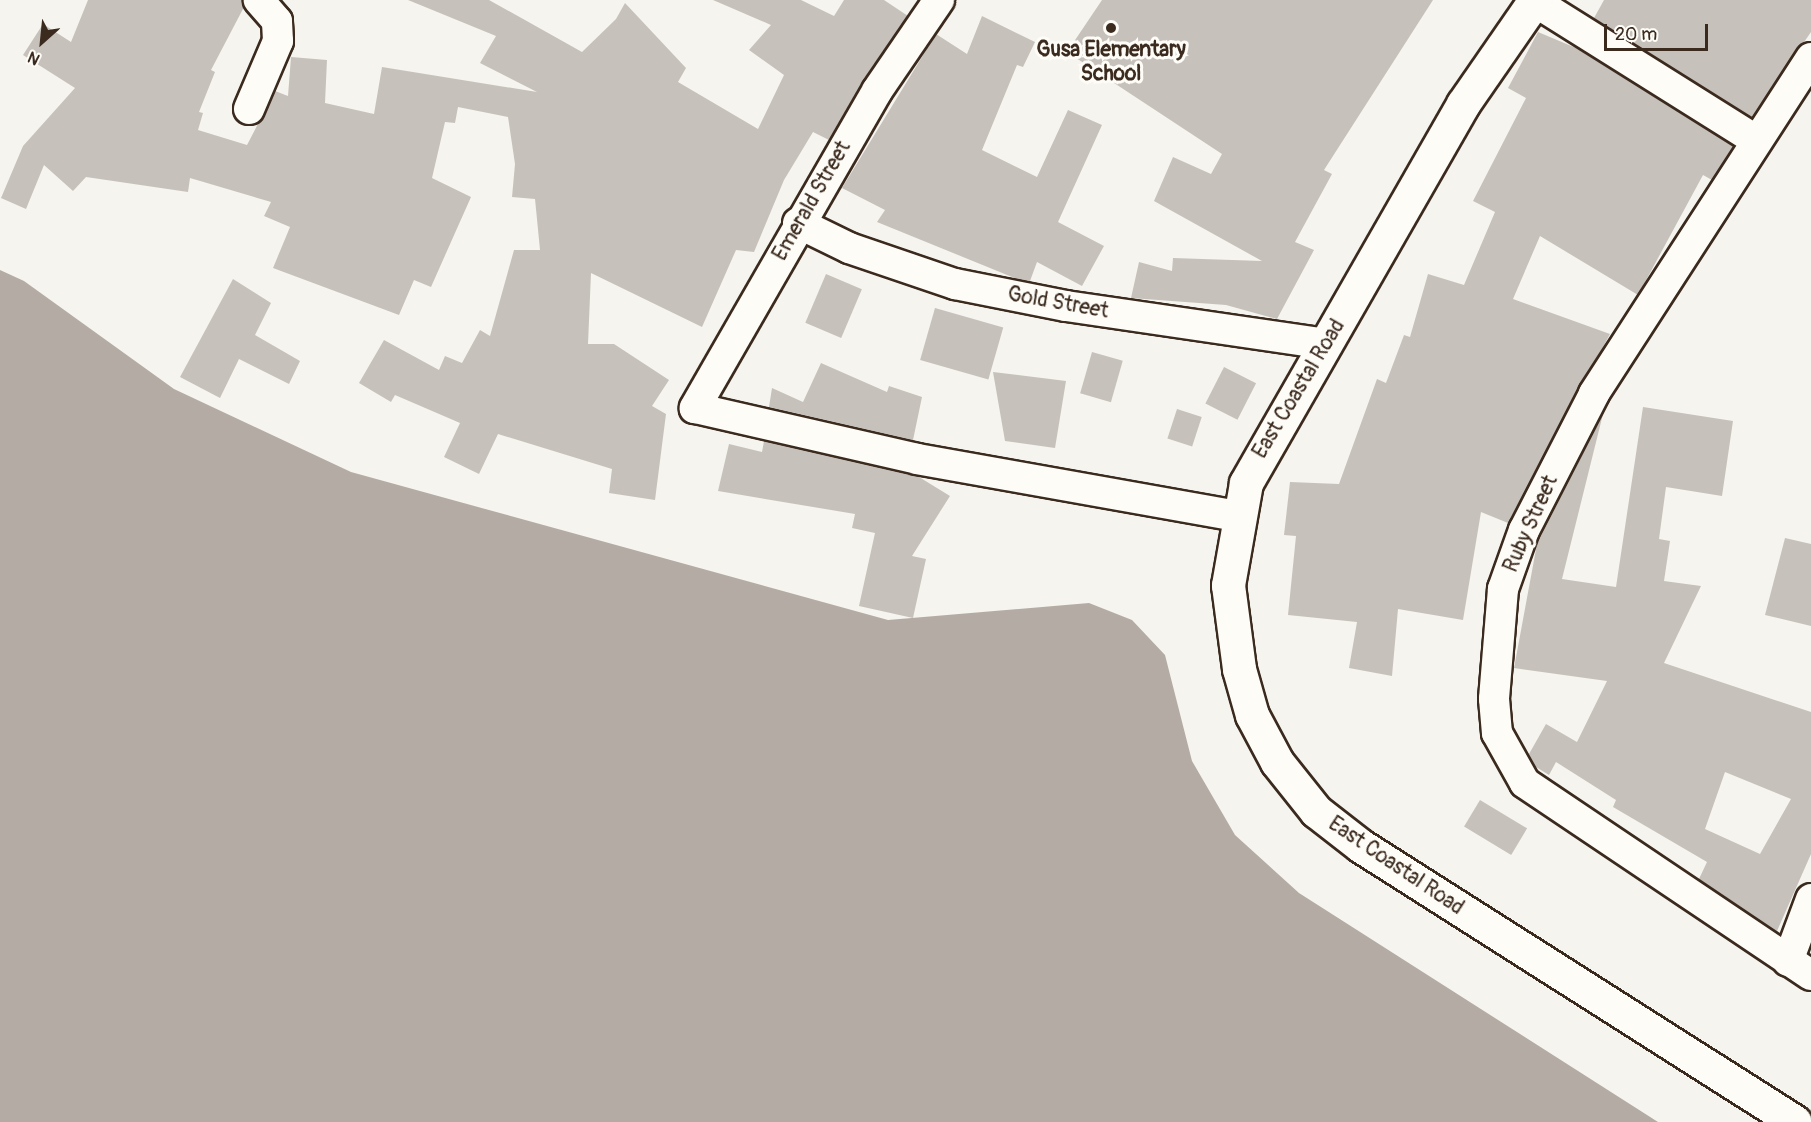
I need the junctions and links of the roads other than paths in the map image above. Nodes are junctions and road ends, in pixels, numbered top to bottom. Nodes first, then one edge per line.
1 (259, 0) edge
2 (939, 0) edge
3 (1534, 0) edge
4 (1811, 58) edge
5 (249, 109) dead end
6 (1757, 141) junction
7 (798, 223) junction
8 (1327, 344) junction
9 (1237, 516) junction
10 (1811, 899) edge
11 (1799, 968) edge
12 (1795, 1122) edge

1 - 5 street
2 - 7 street, Emerald Street
3 - 6 street
3 - 8 main road, East Coastal Road
4 - 6 street, Ruby Street
6 - 11 street, Ruby Street
7 - 8 street, Gold Street
7 - 9 street, Emerald Street
8 - 9 main road, East Coastal Road
9 - 12 main road, East Coastal Road
10 - 11 street

